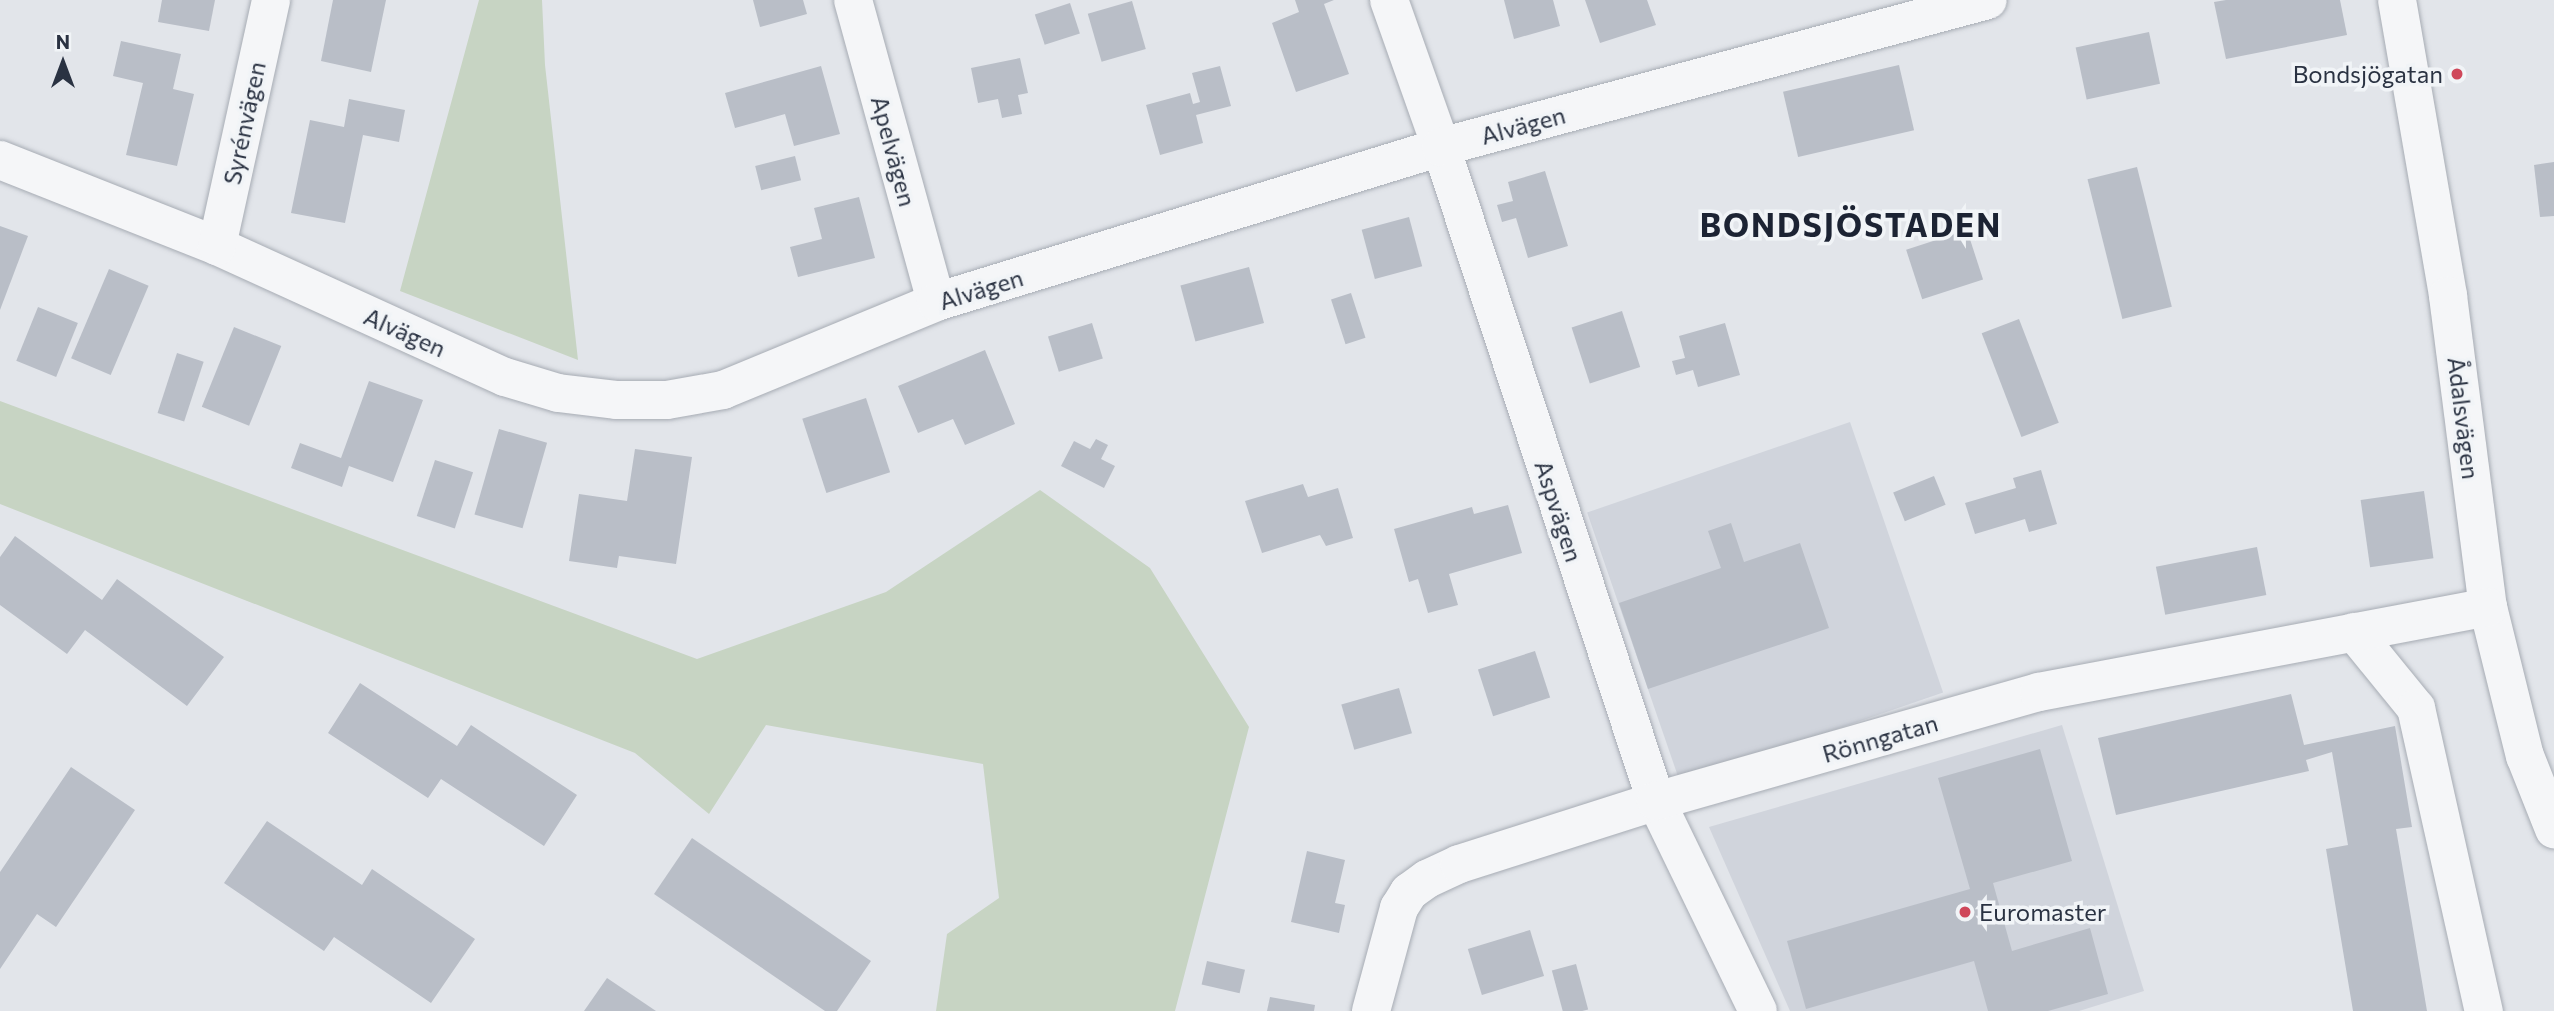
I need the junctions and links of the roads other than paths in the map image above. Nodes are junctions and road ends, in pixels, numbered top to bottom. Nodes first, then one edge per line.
1 (271, 0) edge
2 (853, 0) edge
3 (1389, 0) edge
4 (1989, 0) edge
5 (2397, 0) edge
6 (1923, 7) edge
7 (1441, 147) junction
8 (0, 160) edge
9 (217, 246) junction
10 (936, 302) junction
11 (2488, 607) junction
12 (2354, 632) junction
13 (1656, 801) junction
14 (2554, 829) edge
15 (1371, 1011) edge
16 (1758, 1011) edge
17 (2484, 1011) edge

1 - 9 street, Syrénvägen
2 - 10 street, Apelvägen
3 - 7 street, Aspvägen
4 - 6 street, Alvägen
5 - 11 street, Ådalsvägen
6 - 7 street, Alvägen
7 - 10 street, Alvägen
7 - 13 street, Aspvägen
8 - 9 street, Alvägen
9 - 10 street, Alvägen
11 - 12 street, Rönngatan
11 - 14 street, Ådalsvägen
12 - 13 street, Rönngatan
12 - 17 street
13 - 15 street, Rönngatan
13 - 16 street, Aspvägen

